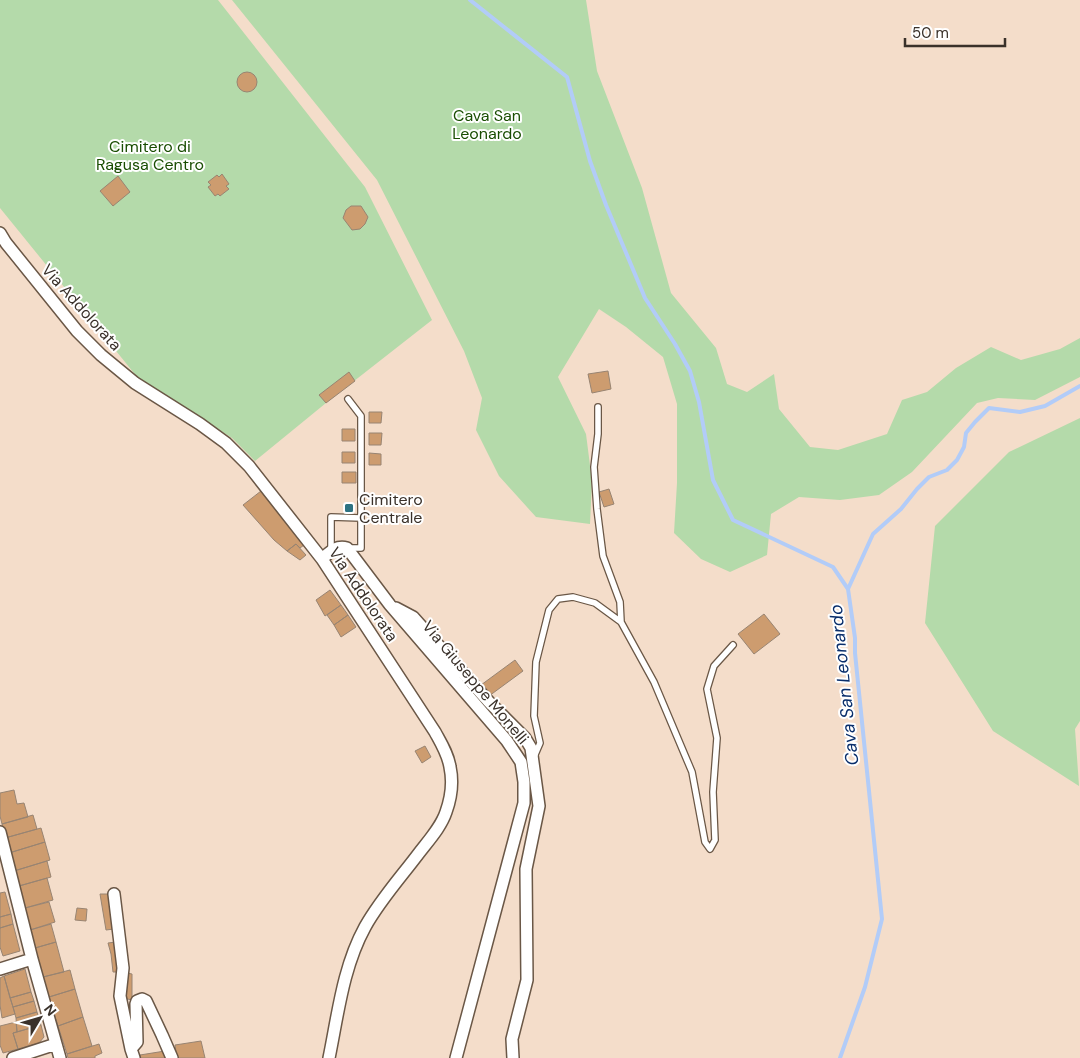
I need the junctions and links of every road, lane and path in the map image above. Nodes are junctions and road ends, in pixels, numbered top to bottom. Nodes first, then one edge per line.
1 (0, 233) edge
2 (348, 399) dead end
3 (598, 407) dead end
4 (361, 518) junction
5 (347, 548) junction
6 (326, 555) junction
7 (390, 605) junction
8 (621, 622) junction
9 (732, 645) dead end
10 (533, 758) junction
11 (0, 832) edge
12 (114, 894) dead end
13 (32, 959) junction
14 (0, 969) edge
15 (56, 1044) junction
16 (132, 1053) edge
17 (13, 1058) edge
18 (60, 1058) edge
19 (172, 1058) edge
20 (329, 1058) edge
21 (456, 1058) edge
22 (513, 1058) edge

1 - 6 street, Via Addolorata
2 - 4 lane
3 - 8 lane
4 - 5 lane
4 - 6 lane
5 - 6 street
5 - 7 street, Via Giuseppe Monelli
6 - 20 street, Via Addolorata
7 - 10 street
7 - 21 street, Via Giuseppe Monelli
8 - 9 lane
8 - 10 lane
10 - 22 street
11 - 13 street
12 - 16 street
13 - 14 street
13 - 15 street
15 - 17 street
15 - 18 street
16 - 19 street

